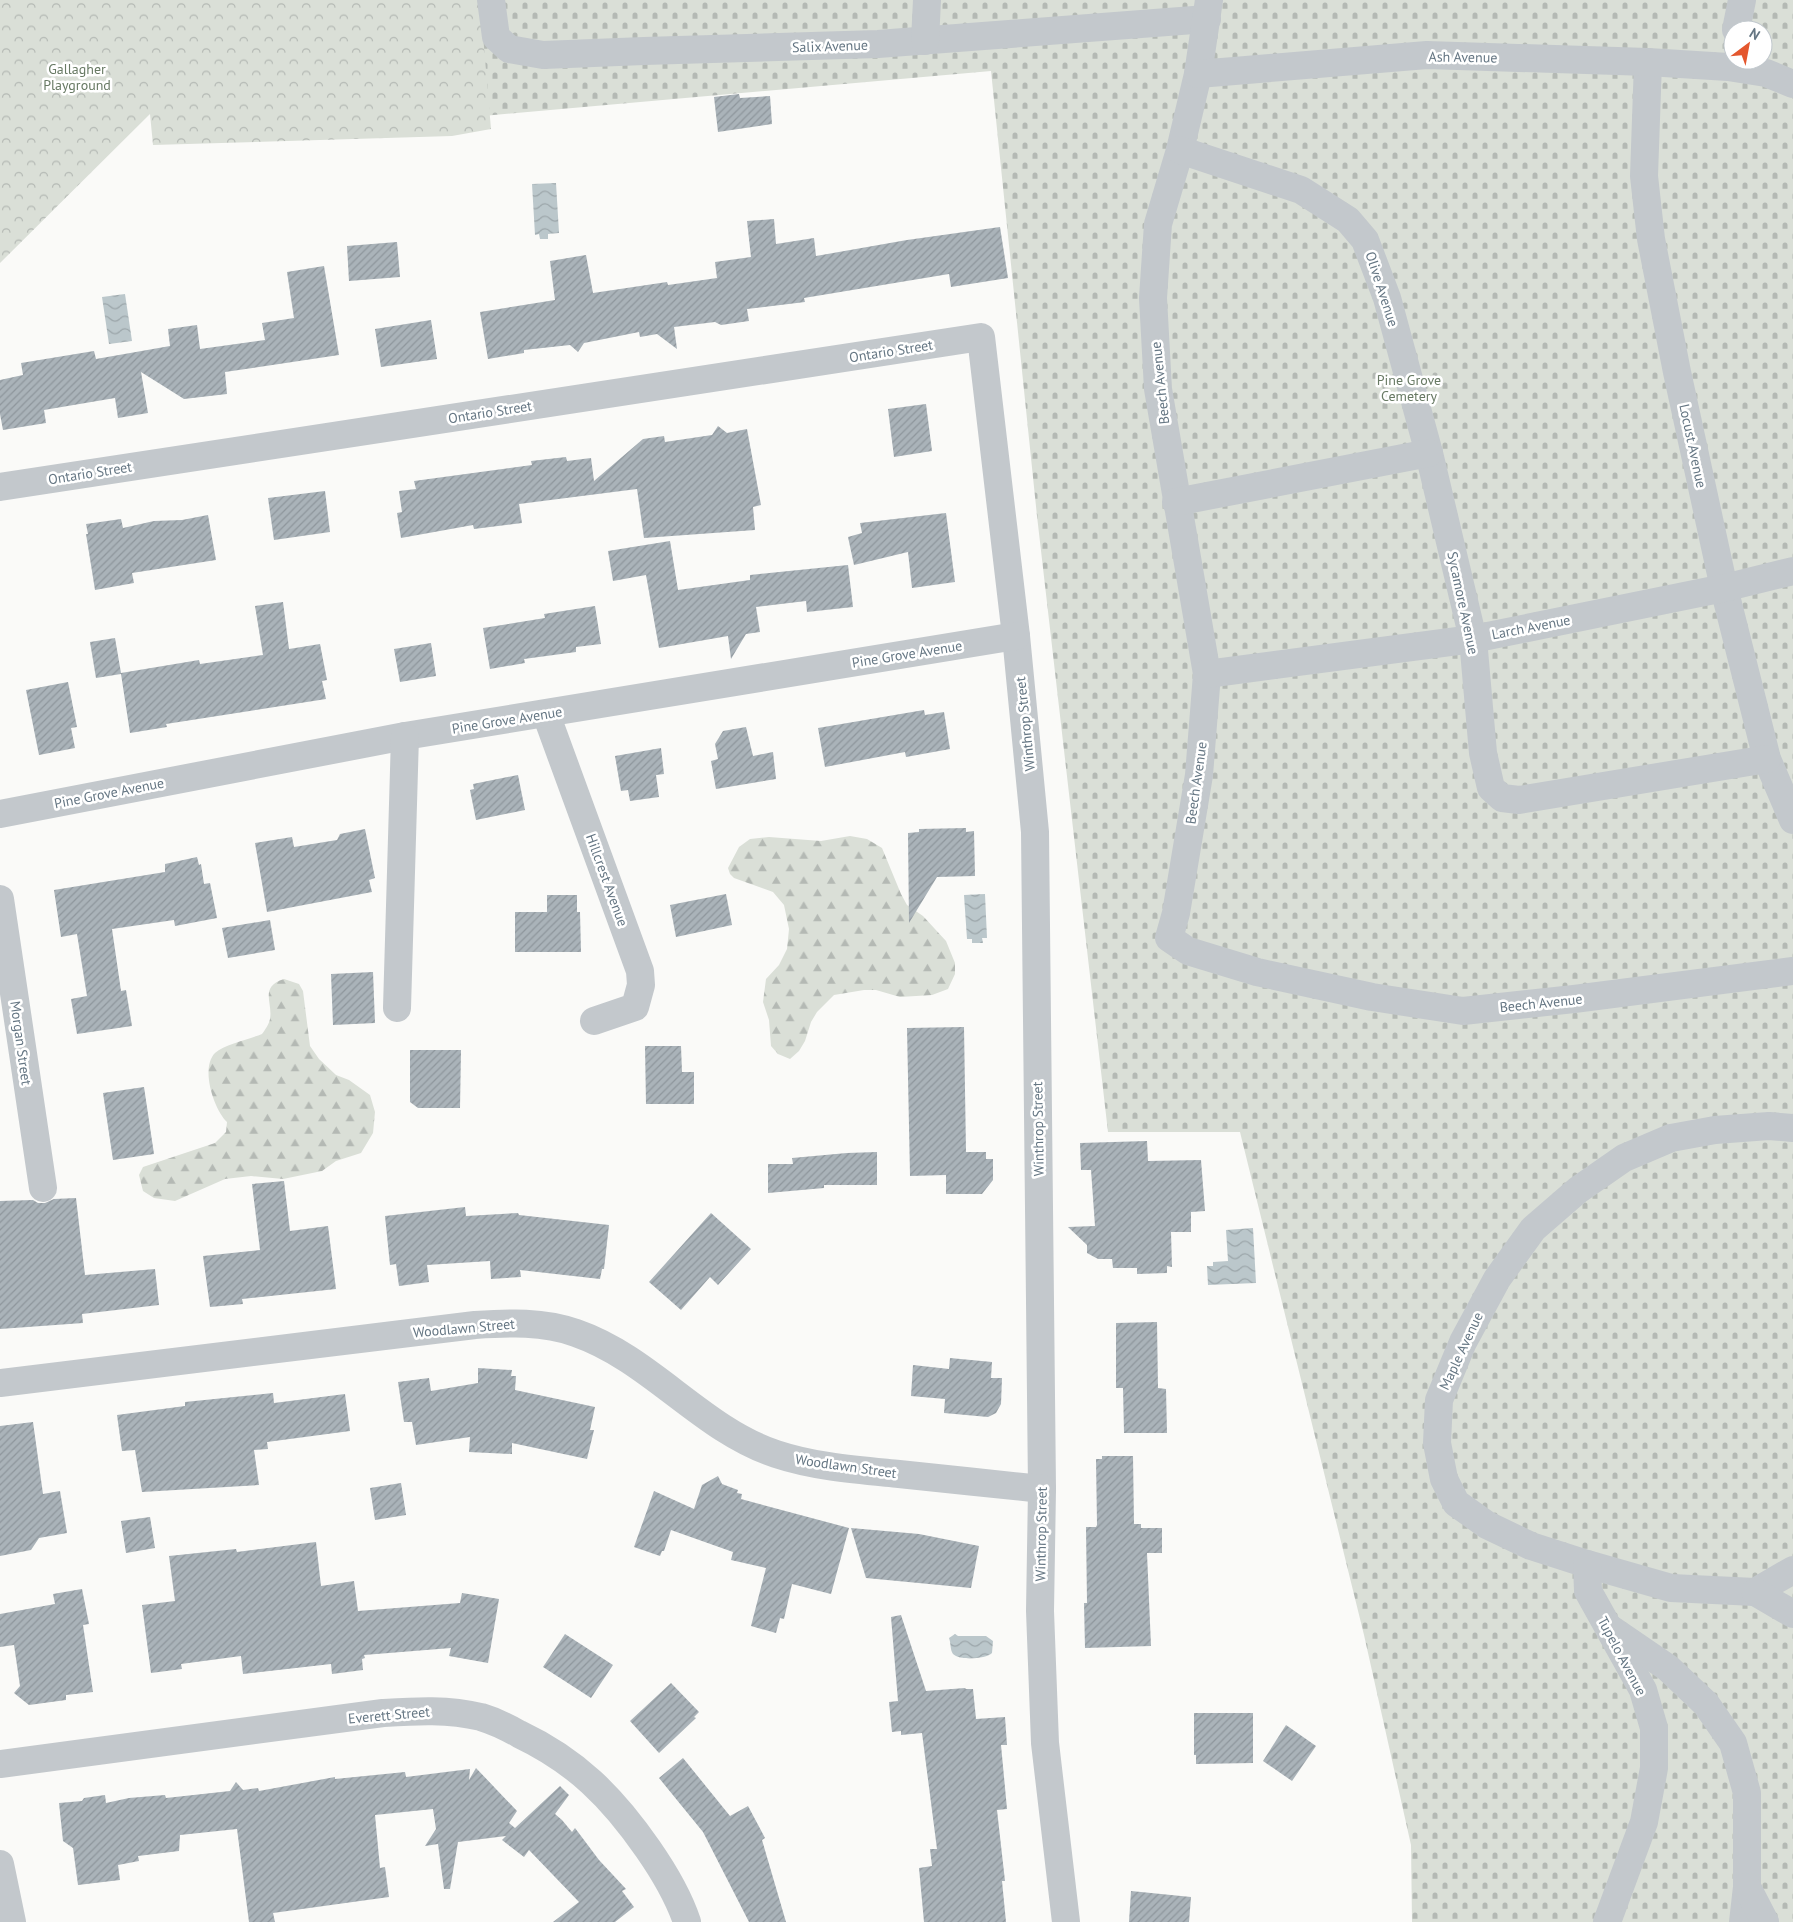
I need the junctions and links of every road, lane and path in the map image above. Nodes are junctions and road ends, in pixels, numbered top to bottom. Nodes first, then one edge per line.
1 (492, 0) edge
2 (927, 0) edge
3 (1742, 0) edge
4 (1208, 9) edge
5 (1738, 20) edge
6 (926, 41) junction
7 (1723, 56) edge
8 (1648, 62) junction
9 (1760, 70) edge
10 (1198, 74) junction
11 (1793, 84) edge
12 (1180, 150) junction
13 (981, 337) joint
14 (1429, 454) junction
15 (0, 487) edge
16 (1176, 502) junction
17 (1793, 571) edge
18 (1724, 588) junction
19 (1016, 636) junction
20 (1473, 639) junction
21 (1207, 674) junction
22 (546, 714) junction
23 (405, 736) junction
24 (1767, 759) junction
25 (0, 814) edge
26 (1793, 820) edge
27 (0, 899) edge
28 (1793, 971) edge
29 (397, 1008) dead end
30 (594, 1021) dead end
31 (1793, 1128) edge
32 (43, 1188) dead end
33 (0, 1383) edge
34 (1042, 1488) junction
35 (1587, 1564) junction
36 (1793, 1570) edge
37 (1755, 1592) junction
38 (1793, 1614) edge
39 (1606, 1626) junction
40 (0, 1764) edge
41 (0, 1864) edge
42 (1748, 1887) junction
43 (12, 1922) edge
44 (687, 1922) edge
45 (1066, 1922) edge
46 (1607, 1922) edge
47 (1743, 1922) edge
48 (1765, 1922) edge

1 - 6 street, Salix Avenue
2 - 6 street
3 - 5 street
4 - 6 street, Salix Avenue
4 - 10 street, Beech Avenue
7 - 8 street, Ash Avenue
8 - 10 street, Ash Avenue
8 - 18 street, Locust Avenue
9 - 11 street, Ash Avenue
10 - 12 street, Beech Avenue
12 - 14 street, Olive Avenue
12 - 16 street, Beech Avenue
13 - 15 street, Ontario Street
13 - 19 street, Winthrop Street
14 - 16 street
14 - 20 street, Sycamore Avenue
16 - 21 street, Beech Avenue
17 - 18 street, Larch Avenue
18 - 20 street, Larch Avenue
18 - 24 street, Locust Avenue
19 - 22 street, Pine Grove Avenue
19 - 34 street, Winthrop Street
20 - 21 street, Larch Avenue
20 - 24 street, Sycamore Avenue
21 - 28 street, Beech Avenue
22 - 23 street, Pine Grove Avenue
22 - 30 street, Hillcrest Avenue
23 - 25 street, Pine Grove Avenue
23 - 29 street
24 - 26 street, Locust Avenue
27 - 32 street, Morgan Street
31 - 35 street, Maple Avenue
33 - 34 street, Woodlawn Street
34 - 45 street, Winthrop Street
35 - 37 street, Maple Avenue
35 - 39 street, Tupelo Avenue
36 - 37 street
37 - 38 street
39 - 42 street
39 - 46 street, Tupelo Avenue
40 - 44 street, Everett Street
41 - 43 street
42 - 47 street
42 - 48 street

